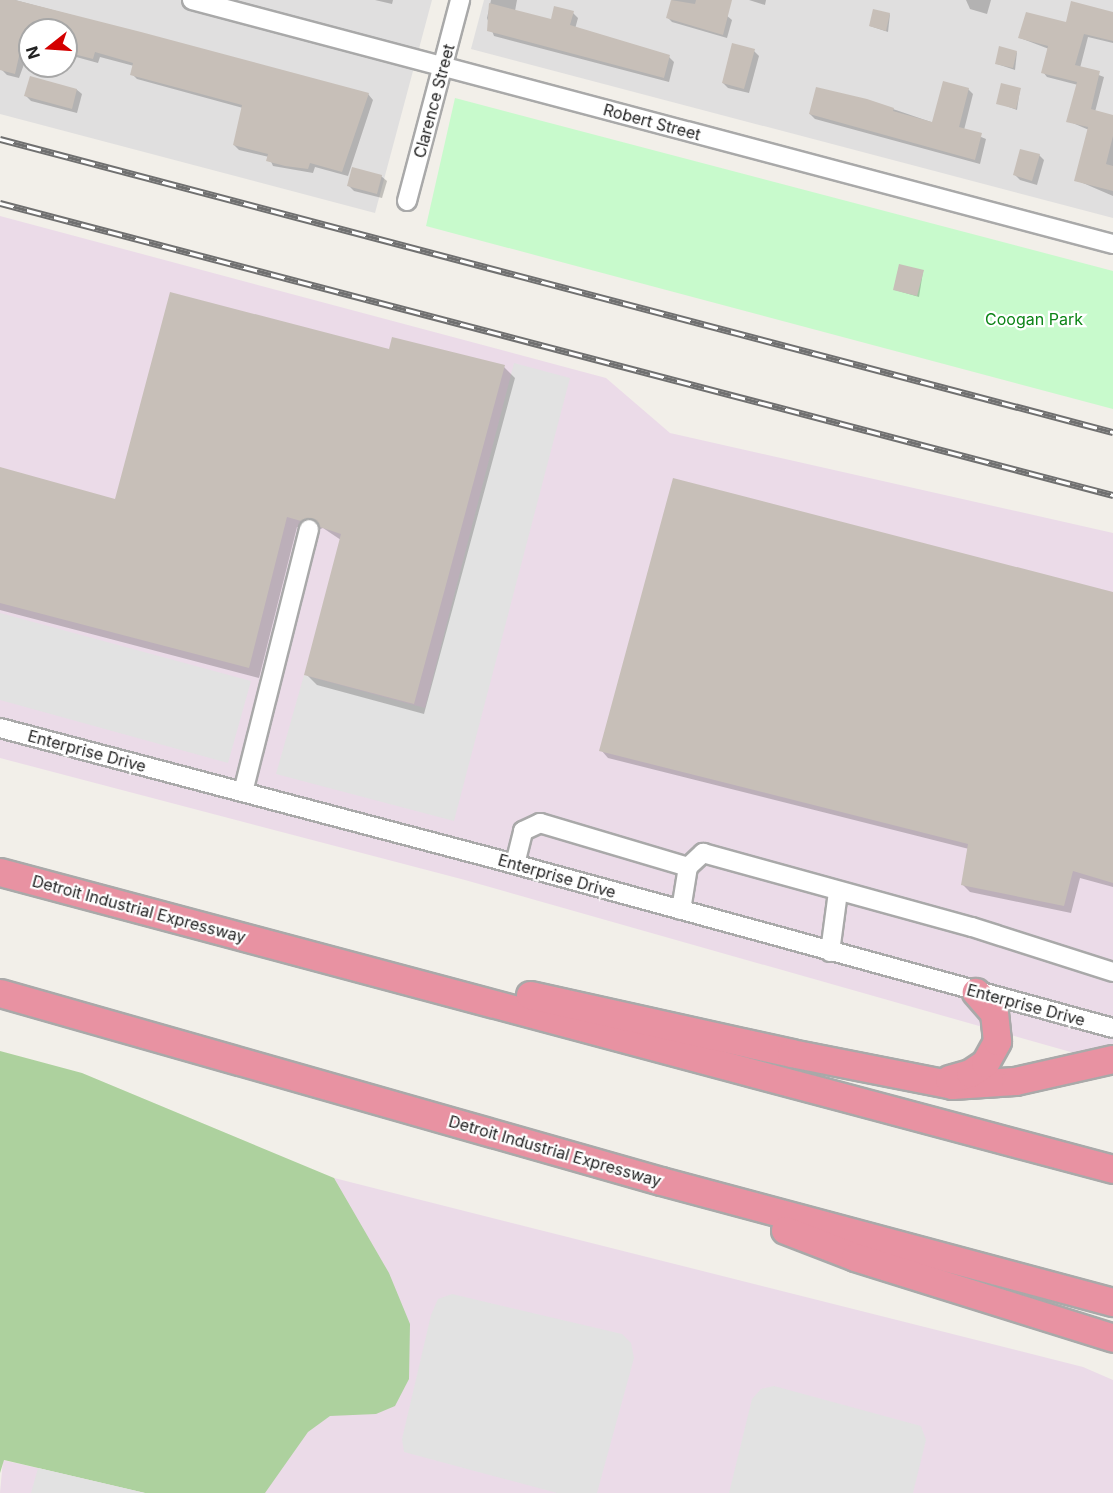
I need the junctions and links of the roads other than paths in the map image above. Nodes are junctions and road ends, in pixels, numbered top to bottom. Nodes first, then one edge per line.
1 (192, 0) edge
2 (460, 0) edge
3 (442, 67) junction
4 (407, 201) dead end
5 (1113, 244) edge
6 (309, 529) dead end
7 (0, 728) edge
8 (243, 792) junction
9 (515, 864) junction
10 (689, 867) junction
11 (0, 872) edge
12 (838, 892) junction
13 (95, 897) junction
14 (681, 910) junction
15 (830, 952) junction
16 (1113, 972) edge
17 (976, 992) junction
18 (0, 993) edge
19 (1113, 1028) edge
20 (1113, 1059) edge
21 (925, 1082) junction
22 (1113, 1168) edge
23 (661, 1181) junction
24 (1113, 1302) edge
25 (1113, 1338) edge

1 - 3 street, Robert Street
2 - 3 street, Clarence Street
3 - 4 street, Clarence Street
3 - 5 street, Robert Street
6 - 8 street
7 - 8 street, Enterprise Drive
8 - 9 street, Enterprise Drive
9 - 10 street
9 - 14 street, Enterprise Drive
10 - 12 street
10 - 14 street
11 - 13 highway, Detroit Industrial Expressway
12 - 15 street
12 - 16 street
13 - 21 highway
13 - 22 highway, Detroit Industrial Expressway
14 - 15 street, Enterprise Drive
15 - 17 street, Enterprise Drive
17 - 19 street, Enterprise Drive
17 - 21 highway
18 - 23 highway, Detroit Industrial Expressway
20 - 21 highway
23 - 24 highway, Detroit Industrial Expressway
23 - 25 highway

